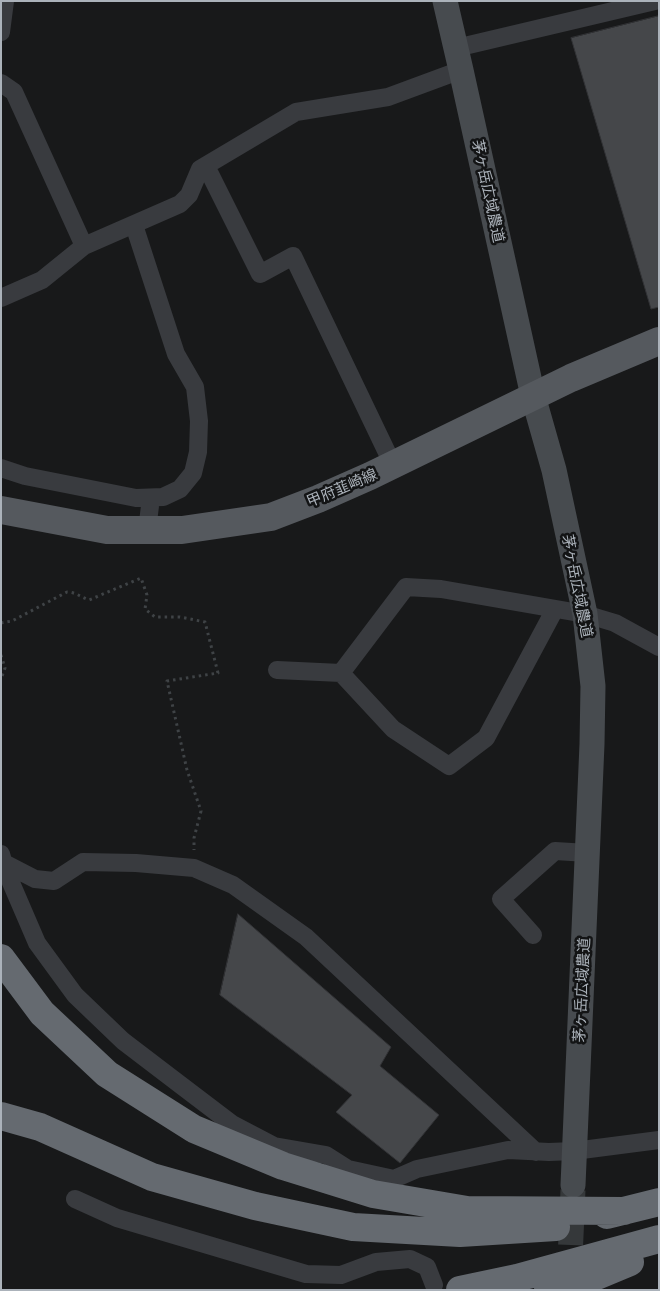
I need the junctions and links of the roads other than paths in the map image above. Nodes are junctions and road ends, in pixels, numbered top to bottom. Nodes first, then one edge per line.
1 (5, 1) edge
2 (444, 1) edge
3 (655, 1) edge
4 (1, 32) edge
5 (459, 59) junction
6 (1, 83) edge
7 (206, 166) junction
8 (134, 225) junction
9 (84, 246) junction
10 (1, 298) edge
11 (659, 341) edge
12 (533, 396) junction
13 (393, 465) junction
14 (1, 468) edge
15 (151, 498) junction
16 (1, 510) edge
17 (147, 530) junction
18 (555, 609) junction
19 (585, 614) junction
20 (659, 647) edge
21 (277, 670) dead end
22 (341, 673) junction
23 (588, 853) junction
24 (2, 858) edge
25 (533, 935) dead end
26 (1, 958) edge
27 (1, 1116) edge
28 (659, 1140) edge
29 (574, 1151) junction
30 (536, 1152) junction
31 (573, 1185) tunnel mouth
32 (75, 1199) dead end
33 (659, 1202) edge
34 (624, 1211) junction
35 (659, 1239) edge
36 (659, 1250) edge
37 (447, 1287) edge
38 (548, 1290) edge

1 - 4 street
2 - 5 street, 茅ヶ岳広域農道
3 - 5 street
5 - 7 street
5 - 12 street, 茅ヶ岳広域農道
6 - 9 street
7 - 8 street
7 - 13 street
8 - 9 street
8 - 15 street
9 - 10 street
11 - 12 main road, 甲府韮崎線
12 - 13 main road, 甲府韮崎線
12 - 19 street, 茅ヶ岳広域農道
13 - 17 main road, 甲府韮崎線
14 - 15 street
15 - 17 street
16 - 17 main road, 甲府韮崎線
18 - 19 street
18 - 22 street
18 - 22 street
19 - 20 street
19 - 23 street, 茅ヶ岳広域農道
21 - 22 street
23 - 25 street
23 - 29 street, 茅ヶ岳広域農道
24 - 30 street
24 - 30 street
26 - 34 highway
27 - 34 highway
28 - 29 street
29 - 30 street
29 - 31 street, 茅ヶ岳広域農道
32 - 37 street
33 - 34 highway
35 - 37 highway
36 - 38 highway

